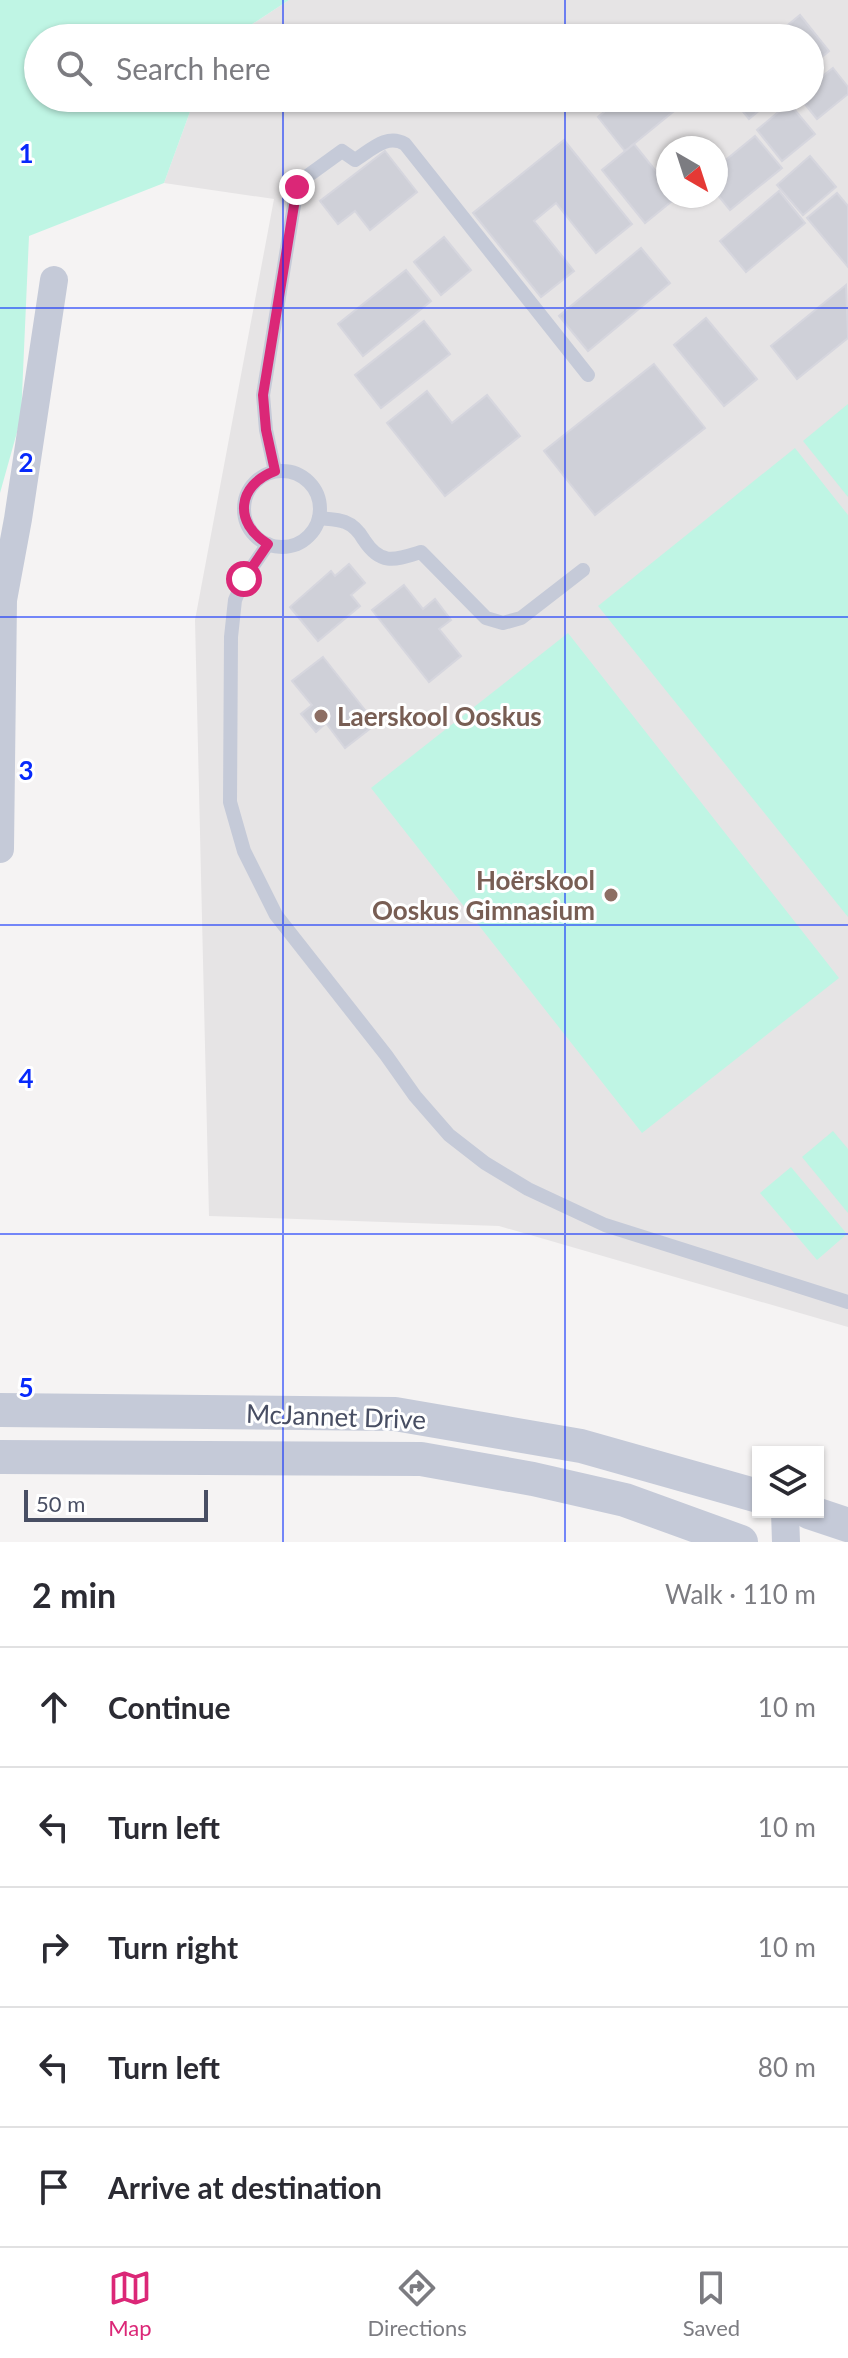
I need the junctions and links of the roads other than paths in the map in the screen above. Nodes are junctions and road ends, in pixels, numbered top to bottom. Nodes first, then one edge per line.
1 (54, 280) dead end
2 (588, 375) dead end
3 (275, 471) junction
4 (319, 518) junction
5 (268, 544) junction
6 (583, 570) dead end
7 (2, 599) edge
8 (0, 849) edge
9 (848, 1302) edge
10 (0, 1410) edge
11 (0, 1457) edge
12 (752, 1494) edge
13 (824, 1517) edge
14 (785, 1518) edge
15 (848, 1525) edge
16 (741, 1542) edge
17 (786, 1542) edge

1 - 7 street
2 - 3 lane
3 - 4 lane
3 - 5 lane
4 - 5 lane
4 - 6 lane
5 - 9 lane
7 - 8 street
10 - 12 street, McJannet Drive
11 - 16 street, McJannet Drive
13 - 15 street
14 - 17 street

